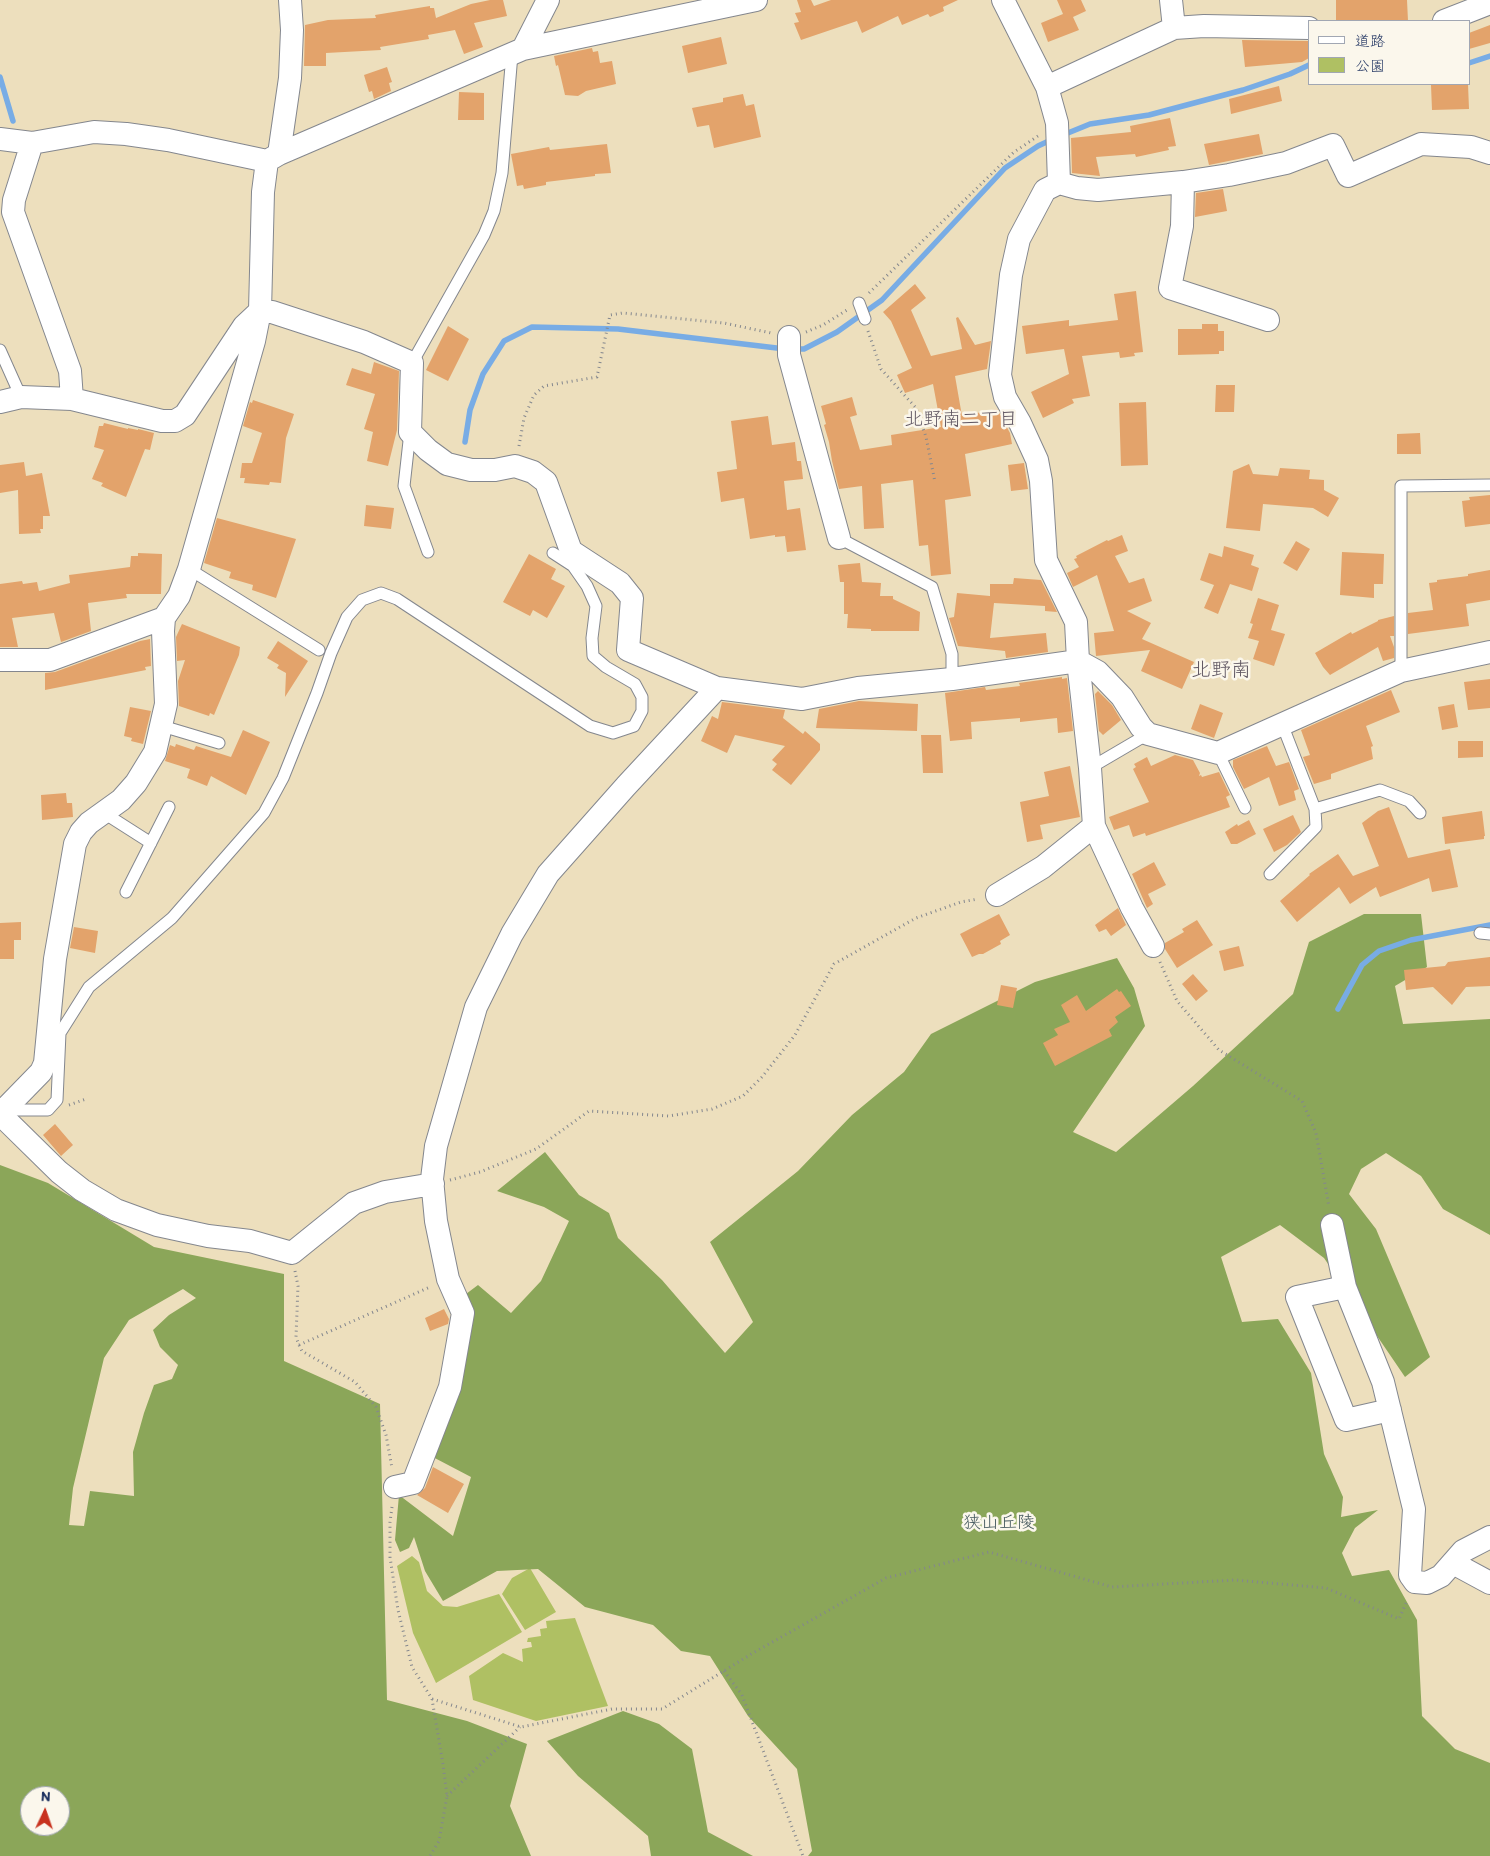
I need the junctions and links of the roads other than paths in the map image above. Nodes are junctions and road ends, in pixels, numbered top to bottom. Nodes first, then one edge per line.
1 (290, 0) edge
2 (548, 0) edge
3 (756, 0) edge
4 (1003, 0) edge
5 (1171, 0) edge
6 (1490, 3) edge
7 (1447, 20) edge
8 (1174, 28) junction
9 (1308, 28) edge
10 (518, 51) junction
11 (1047, 87) junction
12 (0, 139) edge
13 (32, 143) junction
14 (1490, 153) edge
15 (273, 158) junction
16 (1183, 182) junction
17 (1059, 183) junction
18 (859, 303) road end
19 (260, 311) junction
20 (864, 319) road end
21 (1268, 320) dead end
22 (789, 346) road end
23 (0, 350) edge
24 (412, 363) junction
25 (72, 399) junction
26 (10, 400) edge
27 (410, 432) junction
28 (1490, 485) edge
29 (839, 538) joint
30 (428, 552) dead end
31 (554, 553) dead end
32 (188, 568) junction
33 (164, 618) junction
34 (318, 650) dead end
35 (1490, 652) edge
36 (0, 660) edge
37 (1078, 660) junction
38 (1401, 671) junction
39 (952, 679) junction
40 (717, 688) junction
41 (1282, 724) junction
42 (162, 726) junction
43 (1148, 734) junction
44 (219, 743) dead end
45 (1218, 753) junction
46 (1090, 768) junction
47 (169, 807) dead end
48 (1245, 808) dead end
49 (1315, 809) junction
50 (104, 813) junction
51 (1420, 813) dead end
52 (1094, 826) junction
53 (151, 843) junction
54 (1270, 874) dead end
55 (126, 892) dead end
56 (997, 895) road end
57 (1153, 946) road end
58 (0, 1114) edge
59 (433, 1184) junction
60 (1332, 1225) road end
61 (1345, 1287) junction
62 (1390, 1410) junction
63 (395, 1487) road end
64 (1490, 1537) edge
65 (1453, 1562) junction
66 (1490, 1583) edge

1 - 15 street
2 - 10 street
3 - 10 street
4 - 11 street
5 - 8 street
6 - 7 street
8 - 9 street
8 - 11 street
10 - 15 street
10 - 24 lane
11 - 17 street
12 - 13 street
13 - 15 street
13 - 25 street
14 - 16 street
15 - 19 street
16 - 17 street
16 - 21 street
17 - 37 street
18 - 20 lane
19 - 24 street
19 - 25 street
19 - 32 street
22 - 29 street
23 - 26 lane
24 - 27 street
25 - 26 street
27 - 30 lane
27 - 40 street
28 - 38 lane
29 - 39 lane
31 - 58 lane
32 - 33 street
32 - 34 lane
33 - 36 street
33 - 42 street
35 - 38 street
37 - 39 street
37 - 43 street
37 - 46 street
38 - 41 street
39 - 40 street
40 - 59 street
41 - 45 street
41 - 49 lane
42 - 44 lane
42 - 50 street
43 - 45 street
43 - 46 lane
45 - 48 lane
46 - 52 street
47 - 53 lane
49 - 51 lane
49 - 54 lane
50 - 53 lane
50 - 58 street
52 - 56 street
52 - 57 street
53 - 55 lane
58 - 59 street
59 - 63 street
60 - 61 street
61 - 62 street
61 - 62 street
62 - 65 street
64 - 65 street
65 - 66 street

